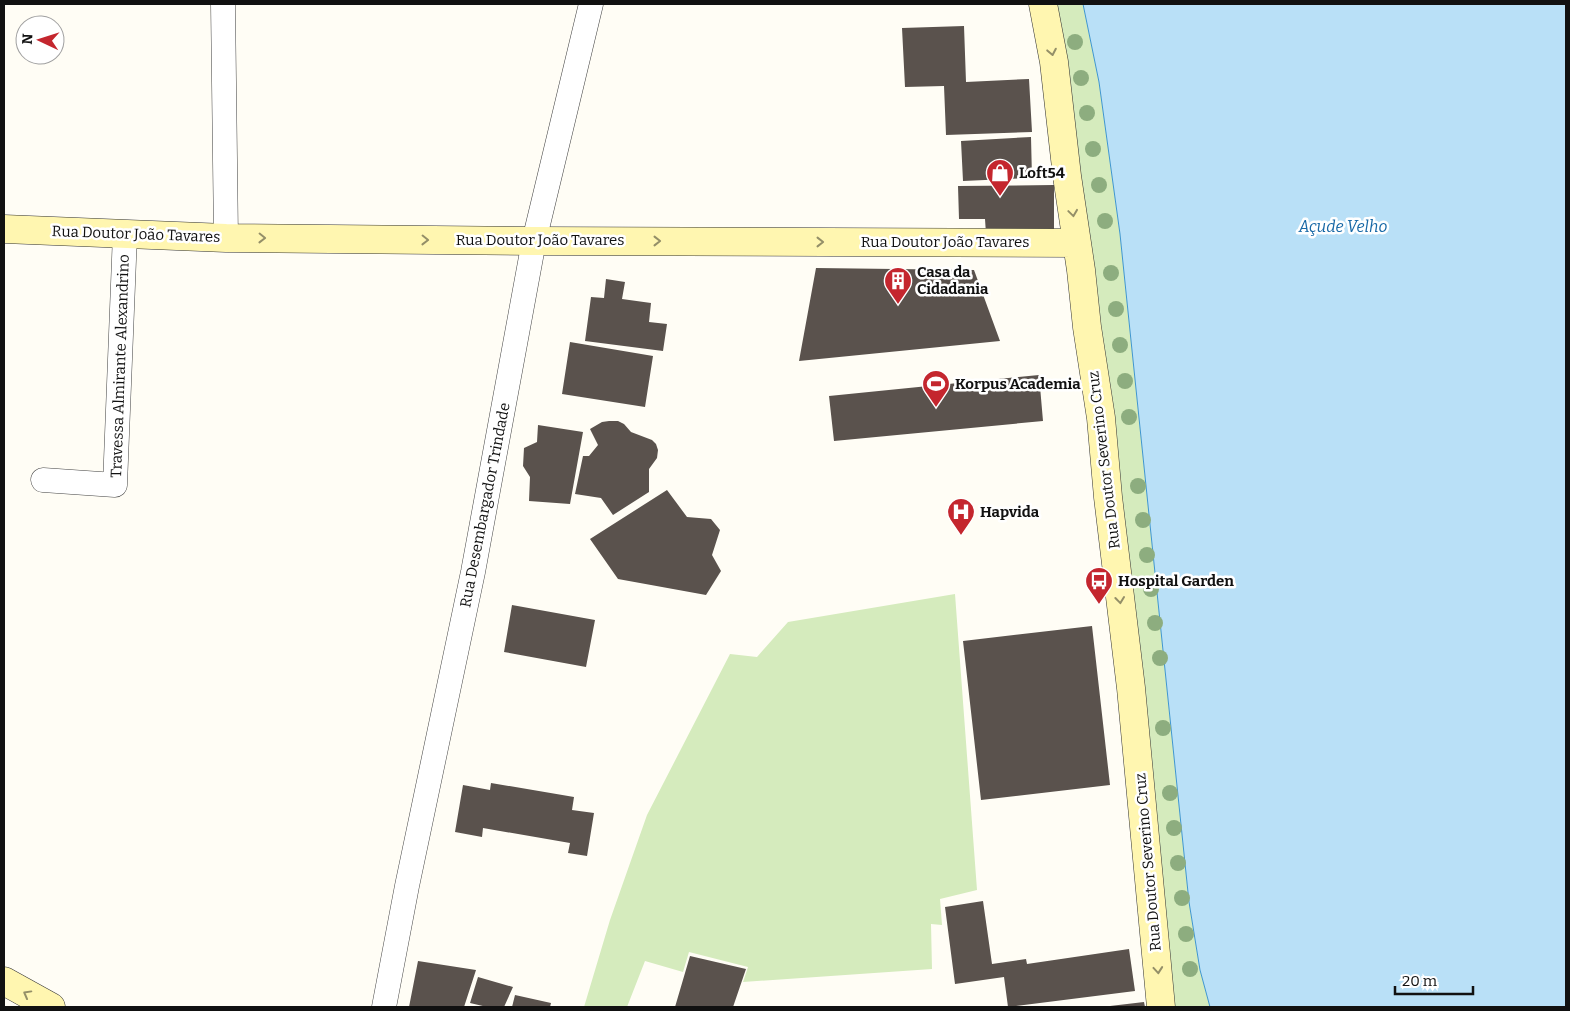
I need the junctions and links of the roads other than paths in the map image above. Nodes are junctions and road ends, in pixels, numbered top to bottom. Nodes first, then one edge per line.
1 (223, 4) edge
2 (591, 4) edge
3 (1043, 4) edge
4 (4, 229) edge
5 (125, 234) junction
6 (226, 238) junction
7 (534, 241) junction
8 (1077, 243) junction
9 (43, 480) dead end
10 (4, 981) edge
11 (51, 1007) edge
12 (384, 1007) edge
13 (1161, 1007) edge

1 - 6 street
2 - 7 street, Rua Desembargador Trindade
3 -> 8 street, Rua Doutor Severino Cruz
4 - 5 street, Rua Doutor João Tavares
5 - 6 street, Rua Doutor João Tavares
5 - 9 street, Travessa Almirante Alexandrino
6 -> 7 street, Rua Doutor João Tavares
7 -> 8 street, Rua Doutor João Tavares
7 - 12 street, Rua Desembargador Trindade
8 -> 13 street, Rua Doutor Severino Cruz
11 -> 10 street

